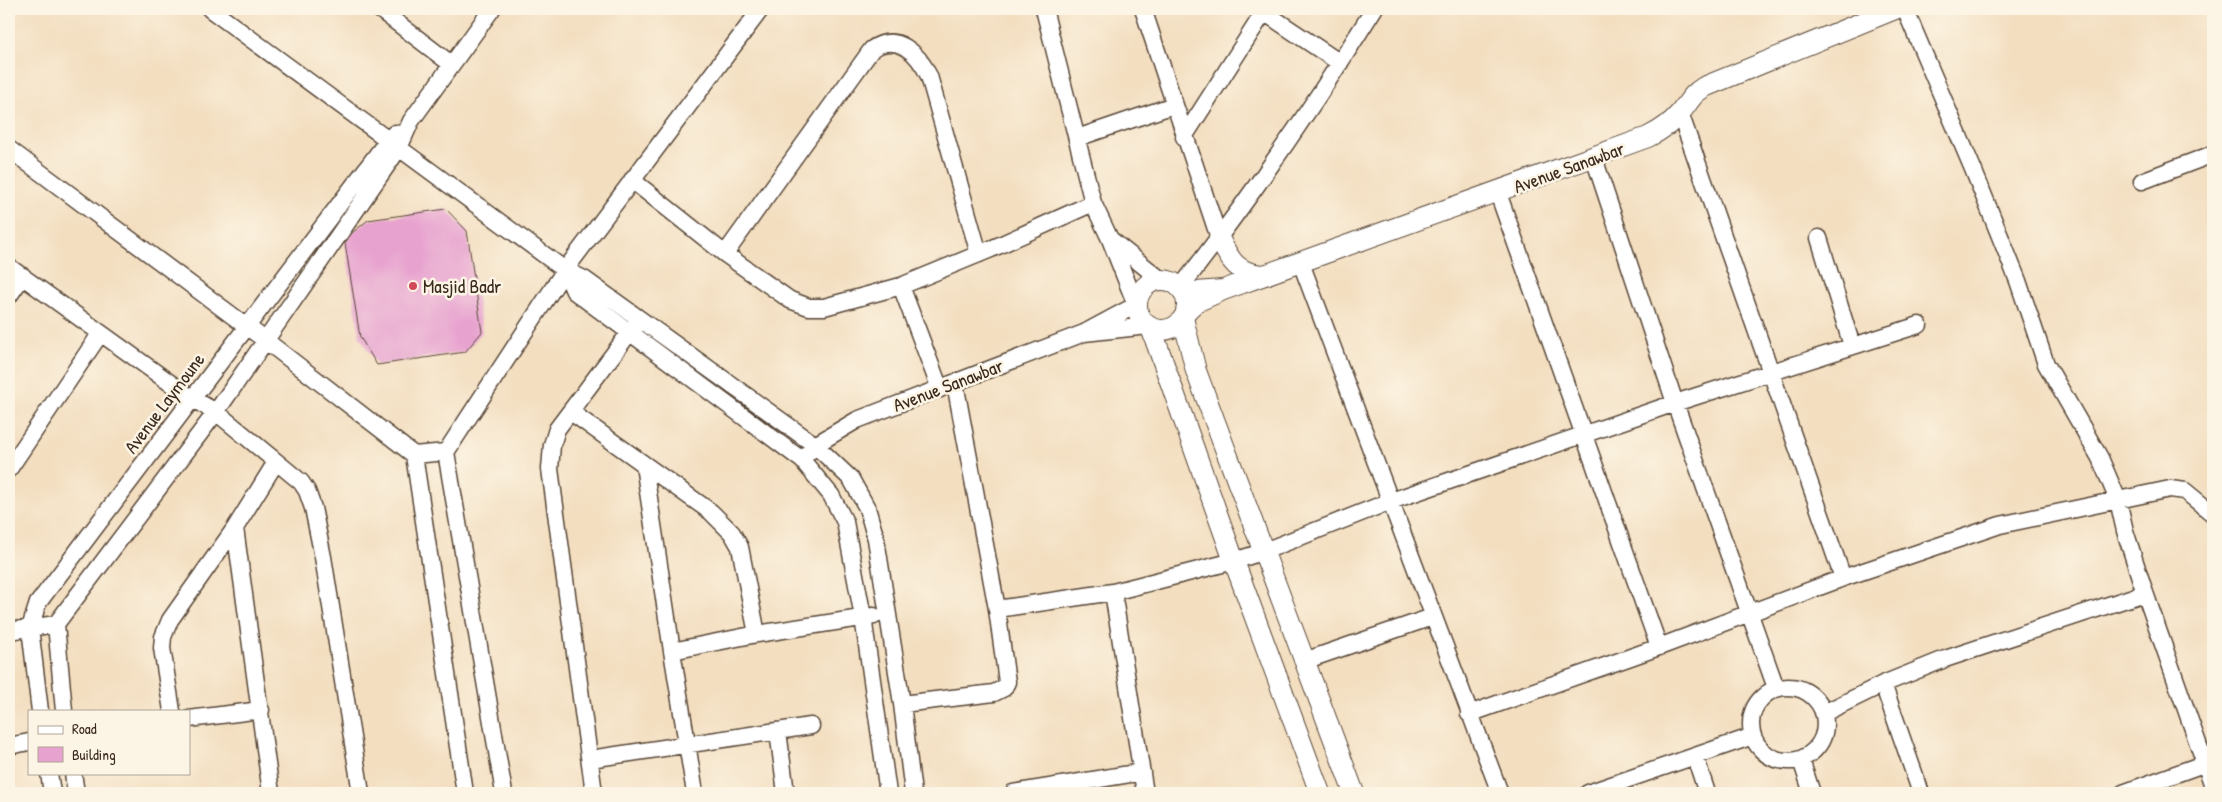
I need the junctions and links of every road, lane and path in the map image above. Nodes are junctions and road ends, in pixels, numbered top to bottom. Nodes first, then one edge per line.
1 (210, 9) edge
2 (379, 9) edge
3 (492, 9) edge
4 (761, 9) edge
5 (1044, 9) edge
6 (1374, 9) edge
7 (1895, 9) edge
8 (1905, 9) edge
9 (1265, 10) edge
10 (1148, 12) edge
11 (1340, 63) junction
12 (451, 64) junction
13 (1174, 106) junction
14 (1680, 113) junction
15 (1184, 137) junction
16 (1076, 138) junction
17 (393, 144) junction
18 (9, 149) edge
19 (2213, 154) edge
20 (1594, 158) junction
21 (632, 180) junction
22 (2142, 181) dead end
23 (1498, 193) junction
24 (1092, 203) junction
25 (1219, 238) junction
26 (1819, 238) dead end
27 (1110, 239) junction
28 (725, 254) junction
29 (979, 254) junction
30 (1301, 264) junction
31 (9, 267) edge
32 (565, 270) junction
33 (1268, 275) junction
34 (23, 276) junction
35 (1160, 279) junction
36 (901, 286) junction
37 (1181, 289) junction
38 (1223, 290) junction
39 (9, 296) edge
40 (1136, 305) junction
41 (1185, 314) junction
42 (1919, 325) dead end
43 (634, 326) junction
44 (248, 327) junction
45 (1149, 327) junction
46 (1084, 332) junction
47 (100, 334) junction
48 (265, 340) junction
49 (1852, 346) junction
50 (1771, 372) junction
51 (948, 386) junction
52 (191, 398) junction
53 (1675, 403) junction
54 (216, 412) junction
55 (571, 412) junction
56 (1583, 436) junction
57 (815, 445) junction
58 (446, 452) junction
59 (414, 455) junction
60 (802, 460) junction
61 (276, 462) junction
62 (644, 465) junction
63 (9, 469) edge
64 (2118, 500) junction
65 (1391, 501) junction
66 (2213, 514) edge
67 (235, 528) junction
68 (1262, 552) junction
69 (1234, 561) junction
70 (1843, 578) junction
71 (1113, 592) junction
72 (2145, 593) junction
73 (997, 609) junction
74 (1749, 613) junction
75 (888, 614) junction
76 (863, 617) junction
77 (1432, 617) junction
78 (56, 624) junction
79 (30, 628) junction
80 (9, 631) edge
81 (757, 634) junction
82 (1659, 648) junction
83 (672, 651) junction
84 (1304, 660) junction
85 (1883, 684) junction
86 (1776, 688) junction
87 (902, 704) junction
88 (40, 710) edge
89 (64, 710) edge
90 (172, 710) edge
91 (261, 710) junction
92 (1824, 713) junction
93 (1470, 714) junction
94 (190, 720) edge
95 (811, 726) dead end
96 (778, 731) junction
97 (1753, 736) junction
98 (28, 742) edge
99 (688, 744) junction
100 (9, 746) edge
101 (1695, 756) junction
102 (590, 759) junction
103 (1801, 760) junction
104 (2206, 763) junction
105 (1142, 772) junction
106 (49, 774) edge
107 (73, 774) edge
108 (2213, 786) edge
109 (52, 793) edge
110 (76, 793) edge
111 (271, 793) edge
112 (361, 793) edge
113 (465, 793) edge
114 (504, 793) edge
115 (594, 793) edge
116 (694, 793) edge
117 (786, 793) edge
118 (888, 793) edge
119 (913, 793) edge
120 (1013, 793) edge
121 (1145, 793) edge
122 (1320, 793) edge
123 (1354, 793) edge
124 (1500, 793) edge
125 (1588, 793) edge
126 (1707, 793) edge
127 (1812, 793) edge
128 (1921, 793) edge
129 (2123, 793) edge

1 - 17 street
2 - 12 street
3 - 12 street
4 - 21 street
5 - 16 street
6 - 11 street
7 - 14 street, Avenue Sanawbar
8 - 64 street
9 - 11 street
9 - 15 street
10 - 13 street
11 - 25 street
12 - 17 street
13 - 15 street
13 - 16 street
14 - 20 street, Avenue Sanawbar
14 - 50 street
15 - 25 street
16 - 24 street
17 - 32 street
17 - 44 street, Avenue Laymoune
17 - 48 street
18 - 44 street
19 - 22 street
20 - 23 street, Avenue Sanawbar
20 - 53 street
21 - 28 street
21 - 32 street
23 - 30 street, Avenue Sanawbar
23 - 56 street
24 - 27 street
24 - 29 street
25 - 33 street
25 - 37 street
26 - 49 street
27 - 35 street
27 - 40 street
28 - 29 street
28 - 36 street
29 - 36 street
30 - 33 street, Avenue Sanawbar
30 - 65 street
31 - 34 street
32 - 43 street
32 - 58 street
33 - 38 street, Avenue Sanawbar
34 - 39 street
34 - 47 street
35 - 37 street
35 - 40 street
36 - 51 street
37 - 38 street
37 - 41 street
38 - 41 street
40 - 45 street
40 - 46 street
41 - 45 street
41 - 68 street
42 - 49 street
43 - 55 street
43 - 57 street
43 - 60 street
44 - 48 street
44 - 52 street, Avenue Laymoune
45 - 46 street
45 - 69 street
46 - 51 street, Avenue Sanawbar
47 - 52 street
47 - 63 street
48 - 54 street
48 - 59 street
49 - 50 street
50 - 53 street
50 - 70 street
51 - 57 street, Avenue Sanawbar
51 - 73 street
52 - 54 street
52 - 79 street, Avenue Laymoune
53 - 56 street
53 - 74 street
54 - 61 street
54 - 78 street
55 - 62 street
55 - 102 street
56 - 65 street
56 - 82 street
57 - 60 street, Avenue Sanawbar
57 - 75 street
58 - 59 street
58 - 114 street
59 - 113 street
60 - 76 street
61 - 67 street
61 - 112 street
62 - 81 street
62 - 83 street
64 - 66 street
64 - 70 street
64 - 72 street
65 - 68 street
65 - 77 street
67 - 90 street
67 - 91 street
68 - 69 street
68 - 84 street
69 - 71 street
69 - 122 street
70 - 74 street
71 - 73 street
71 - 105 street
72 - 85 street
72 - 104 street
73 - 87 street
74 - 82 street
74 - 86 street
75 - 76 street
75 - 87 street
76 - 81 street
76 - 118 street
77 - 84 street
77 - 93 street
78 - 79 street
78 - 89 street
79 - 80 street
79 - 88 street, Avenue Laymoune
81 - 83 street
82 - 93 street
83 - 99 street
84 - 123 street
85 - 92 street
85 - 128 street
86 - 92 street
86 - 97 street
87 - 119 street
91 - 94 street
91 - 111 street
92 - 103 street
93 - 124 street
95 - 96 street
96 - 99 street
96 - 117 street
97 - 101 street
97 - 103 street
98 - 100 street
99 - 102 street
99 - 116 street
101 - 125 street
101 - 126 street
102 - 115 street
103 - 127 street
104 - 108 street
104 - 129 street
105 - 120 street
105 - 121 street
106 - 109 street
107 - 110 street

